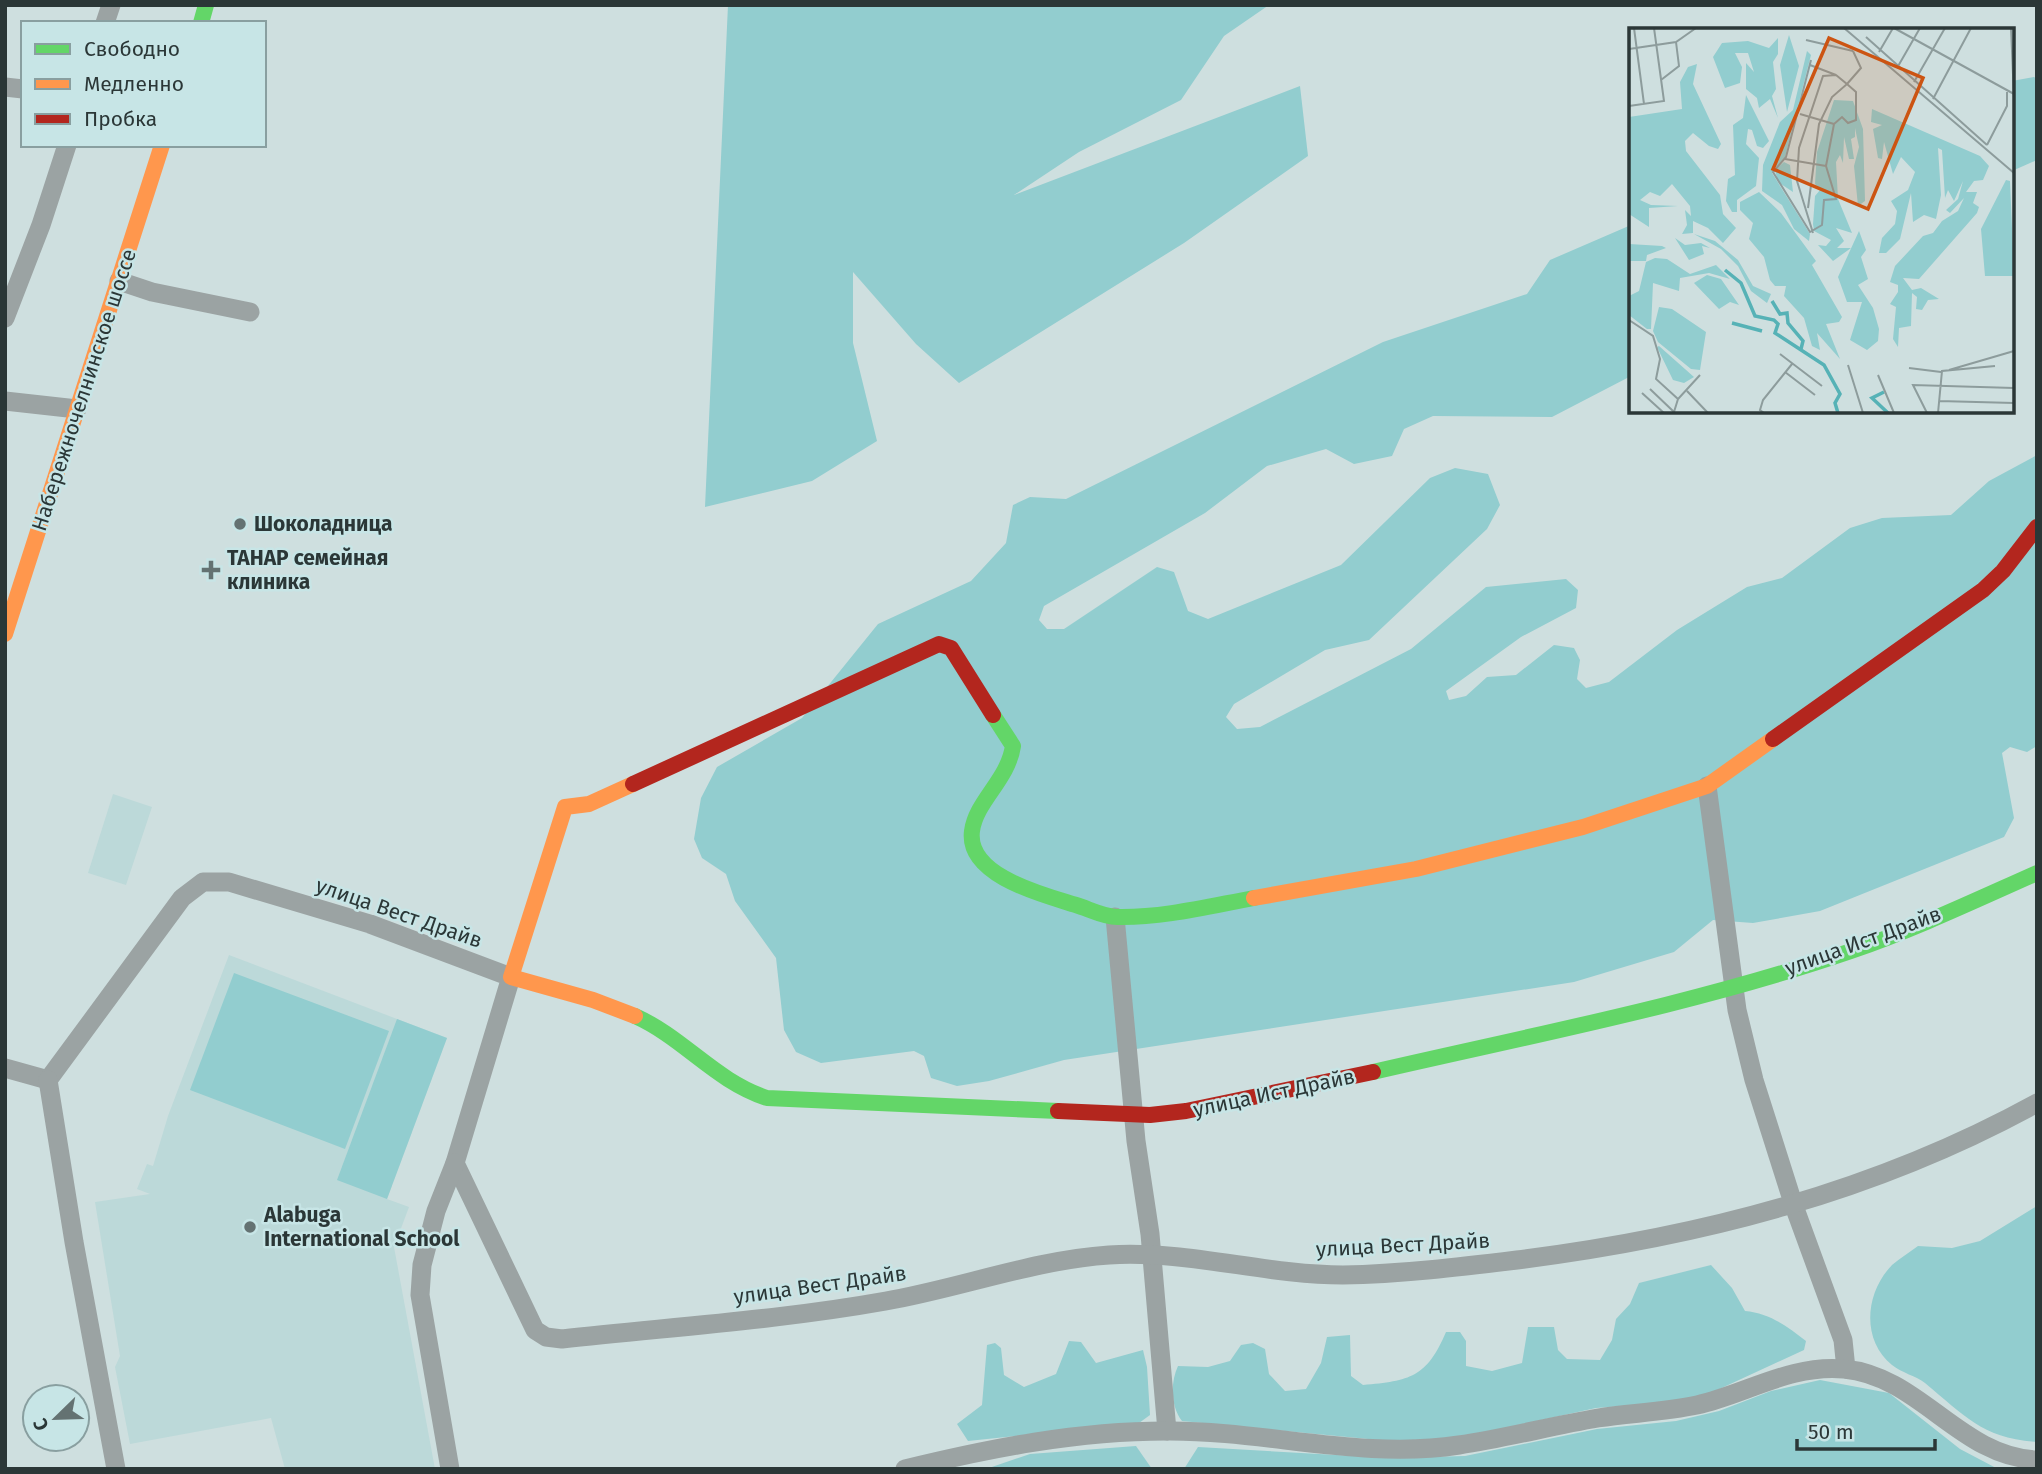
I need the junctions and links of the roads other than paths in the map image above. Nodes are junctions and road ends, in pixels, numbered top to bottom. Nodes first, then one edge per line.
1 (66, 147) edge
2 (161, 147) edge
3 (119, 281) junction
4 (250, 313) dead end
5 (5, 318) edge
6 (5, 401) edge
7 (77, 409) junction
8 (2037, 527) edge
9 (5, 634) edge
10 (1707, 786) junction
11 (2037, 873) edge
12 (1115, 917) junction
13 (511, 977) junction
14 (1733, 985) junction
15 (5, 1068) edge
16 (48, 1080) junction
17 (2037, 1103) edge
18 (1133, 1114) junction
19 (455, 1163) junction
20 (1794, 1206) junction
21 (1152, 1253) junction
22 (1846, 1369) junction
23 (1167, 1430) junction
24 (2037, 1460) edge
25 (116, 1469) edge
26 (450, 1469) edge
27 (905, 1469) edge

1 - 5 street
2 - 3 street, Набережночелнинское шоссе
3 - 4 street
3 - 7 street, Набережночелнинское шоссе
6 - 7 street
7 - 9 street, Набережночелнинское шоссе
8 - 10 street
10 - 12 street
10 - 14 street
11 - 14 street, улица Ист Драйв
12 - 13 street
12 - 18 street
13 - 16 street, улица Вест Драйв
13 - 18 street, улица Ист Драйв
13 - 19 street
14 - 18 street, улица Ист Драйв
14 - 20 street
15 - 16 street
16 - 25 street
17 - 20 street, улица Вест Драйв
18 - 21 street
19 - 21 street, улица Вест Драйв
19 - 26 street
20 - 21 street, улица Вест Драйв
20 - 22 street
21 - 23 street
22 - 23 street
22 - 24 street
23 - 27 street

